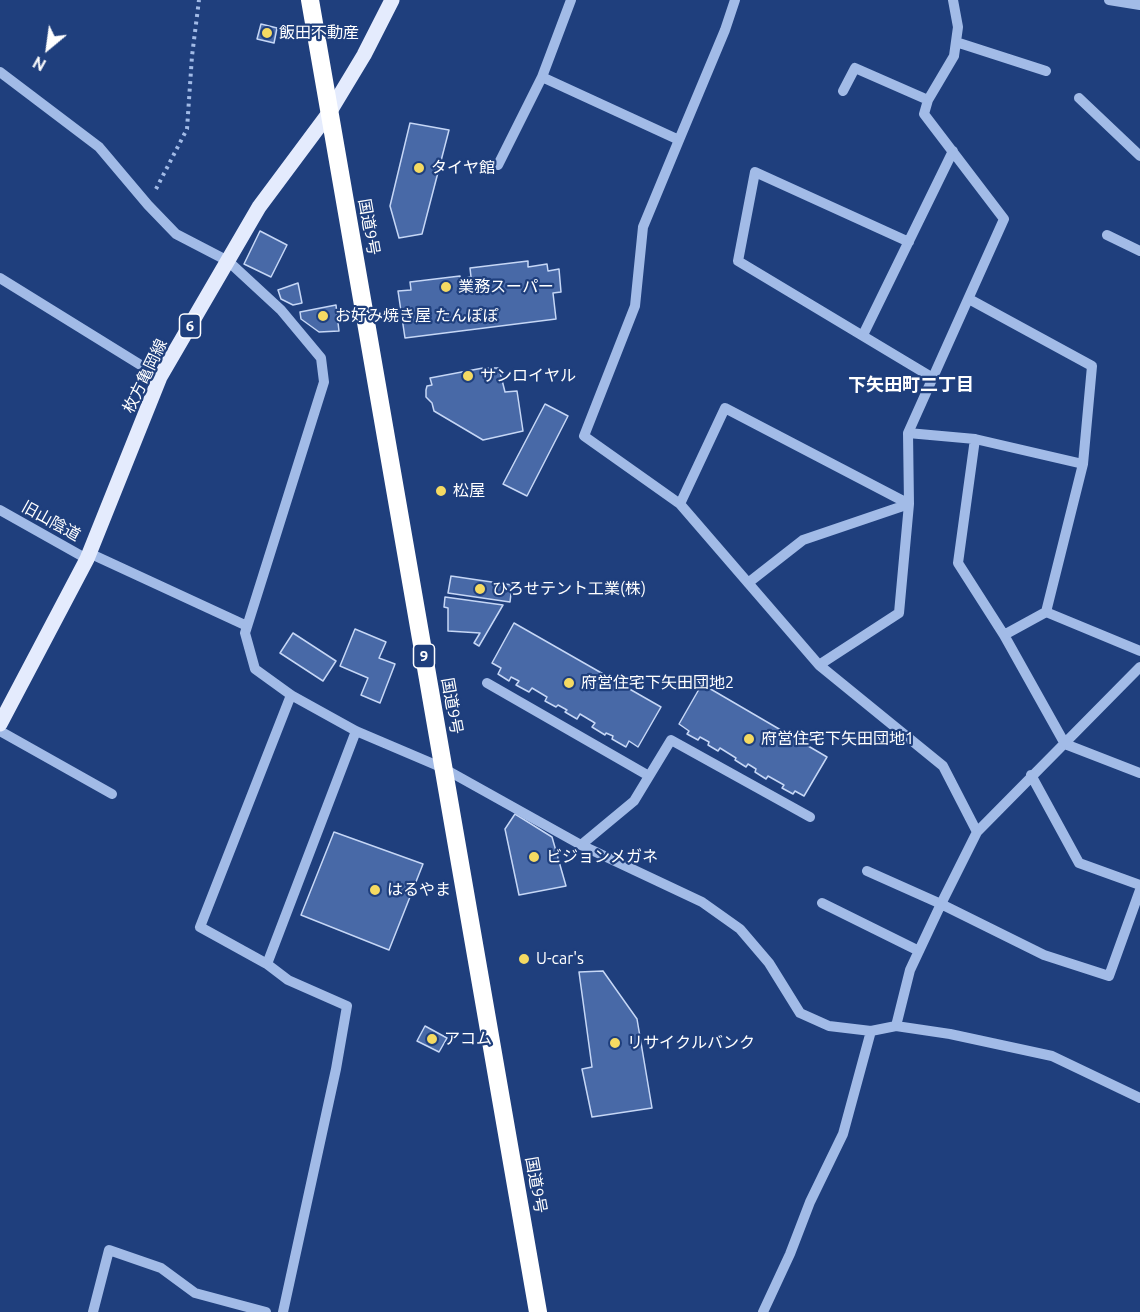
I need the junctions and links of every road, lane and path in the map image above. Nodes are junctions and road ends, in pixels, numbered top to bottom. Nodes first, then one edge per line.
1 (199, 0) edge
2 (310, 0) edge
3 (392, 0) edge
4 (571, 0) edge
5 (735, 0) edge
6 (953, 0) edge
7 (1110, 0) edge
8 (1140, 5) edge
9 (956, 42) junction
10 (1046, 71) dead end
11 (0, 72) edge
12 (542, 77) junction
13 (843, 91) dead end
14 (1079, 98) dead end
15 (928, 100) junction
16 (330, 113) junction
17 (679, 141) junction
18 (953, 151) junction
19 (1140, 156) edge
20 (498, 165) dead end
21 (148, 205) junction
22 (1107, 235) dead end
23 (909, 242) junction
24 (1140, 251) edge
25 (228, 261) junction
26 (0, 278) edge
27 (969, 299) junction
28 (863, 335) junction
29 (160, 377) junction
30 (933, 378) junction
31 (908, 434) junction
32 (975, 439) junction
33 (1083, 464) junction
34 (680, 504) junction
35 (909, 504) junction
36 (0, 510) edge
37 (88, 556) junction
38 (748, 582) junction
39 (1046, 612) junction
40 (247, 626) junction
41 (1004, 635) junction
42 (1140, 651) edge
43 (819, 665) junction
44 (1140, 667) edge
45 (487, 683) dead end
46 (291, 694) junction
47 (0, 724) edge
48 (0, 731) edge
49 (356, 731) junction
50 (1065, 744) junction
51 (443, 768) junction
52 (1140, 772) edge
53 (649, 776) junction
54 (1031, 776) junction
55 (112, 794) dead end
56 (810, 817) dead end
57 (977, 831) junction
58 (581, 845) junction
59 (867, 871) dead end
60 (1140, 885) edge
61 (1140, 890) edge
62 (822, 903) dead end
63 (941, 904) junction
64 (920, 951) junction
65 (267, 964) junction
66 (896, 1026) junction
67 (871, 1031) junction
68 (1140, 1098) edge
69 (93, 1312) edge
70 (266, 1312) edge
71 (282, 1312) edge
72 (538, 1312) edge
73 (763, 1312) edge

1 - 21 path
2 - 16 highway, 国道9号 / 9
3 - 16 main road, 枚方亀岡線 / 6
4 - 12 street
5 - 17 street
6 - 9 street
7 - 8 street
9 - 10 street
9 - 15 street
11 - 21 street
12 - 17 street
12 - 20 street
13 - 15 street
14 - 19 street
15 - 18 street
16 - 25 main road, 枚方亀岡線 / 6
16 - 51 highway, 国道9号 / 9
17 - 34 street
18 - 23 street
18 - 27 street
21 - 25 street
22 - 24 street
23 - 28 street
23 - 28 street
25 - 29 main road, 枚方亀岡線 / 6
25 - 40 street
26 - 29 street
27 - 30 street
27 - 33 street
28 - 30 street
29 - 37 main road, 枚方亀岡線 / 6
30 - 31 street
31 - 32 street
31 - 35 street
32 - 33 street
32 - 41 street
33 - 39 street
34 - 35 street
34 - 38 street
35 - 38 street
35 - 43 street
36 - 37 street, 旧山陰道
37 - 40 street, 旧山陰道
37 - 47 main road, 枚方亀岡線 / 6
38 - 43 street
39 - 41 street
39 - 42 street
40 - 46 street
41 - 50 street
43 - 57 street
44 - 50 street
45 - 53 street
46 - 49 street
46 - 65 street
48 - 55 street
49 - 51 street
49 - 65 street
50 - 52 street
50 - 54 street
51 - 58 street
51 - 72 highway, 国道9号 / 9
53 - 56 street
53 - 58 street
54 - 57 street
54 - 60 street
57 - 63 street
58 - 67 street
59 - 63 street
61 - 63 street
62 - 64 street
63 - 64 street
64 - 66 street
65 - 71 street
66 - 67 street
66 - 68 street
67 - 73 street
69 - 70 street

